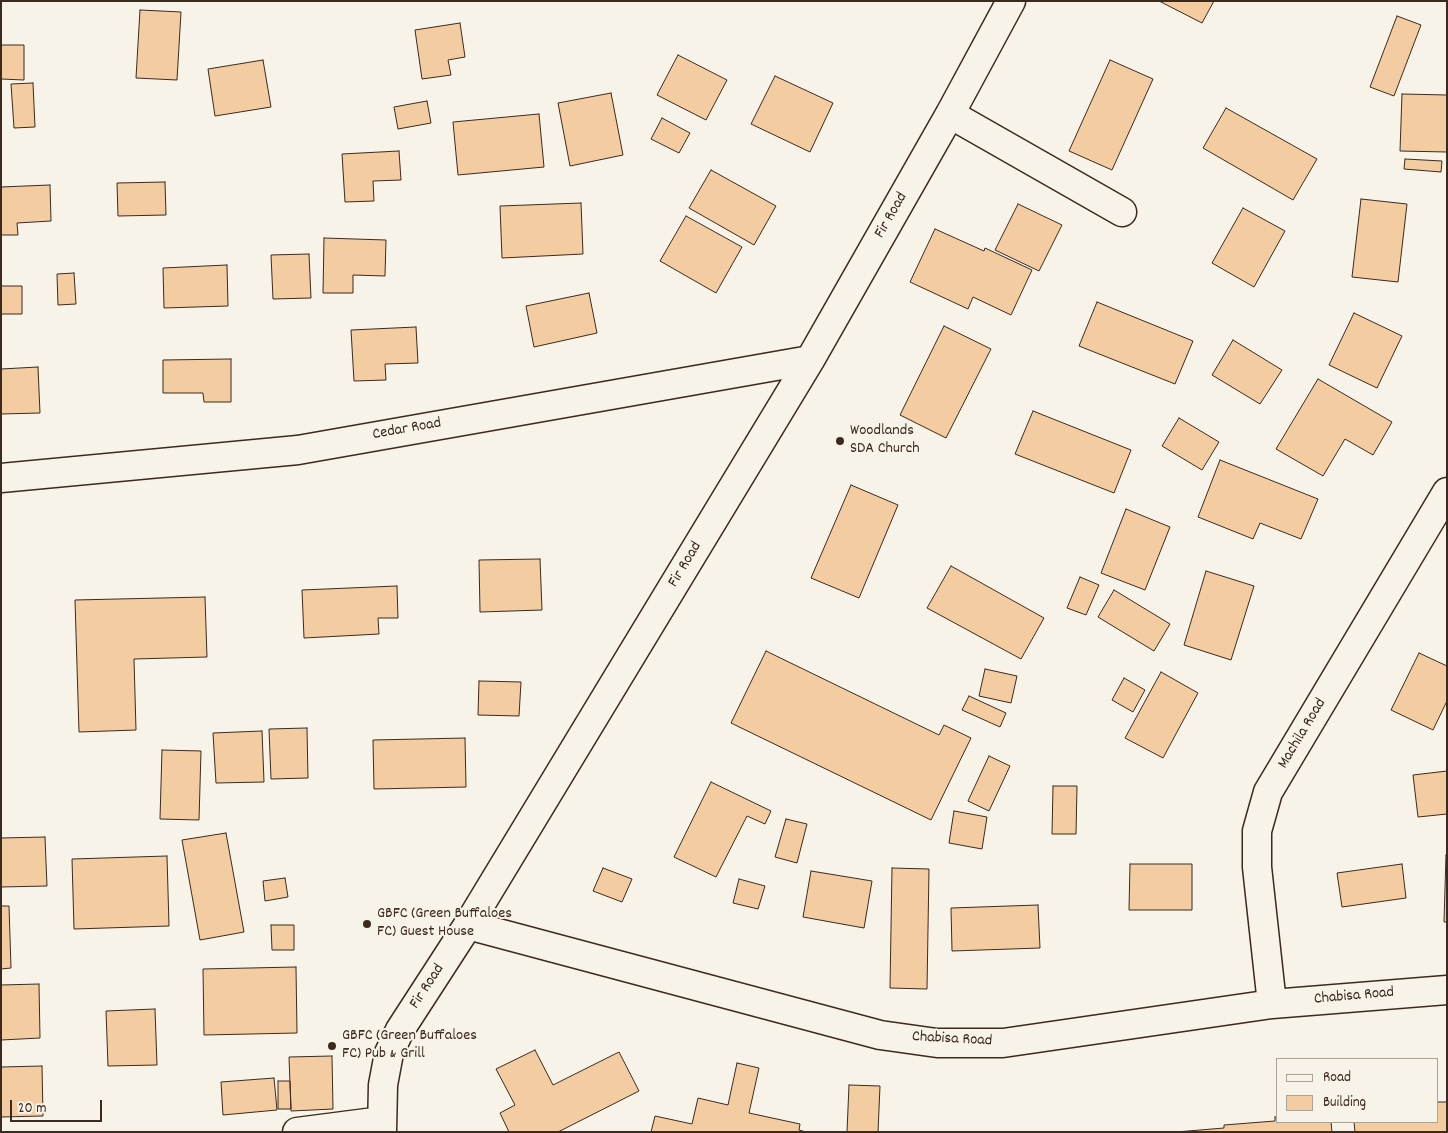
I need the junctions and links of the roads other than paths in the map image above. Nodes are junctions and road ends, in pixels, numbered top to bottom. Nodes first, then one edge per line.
1 (1011, 1) edge
2 (950, 114) junction
3 (1122, 212) dead end
4 (810, 360) junction
5 (1, 478) edge
6 (1447, 492) edge
7 (468, 925) junction
8 (1447, 990) edge
9 (1272, 1004) junction
10 (382, 1126) edge
11 (297, 1132) edge

1 - 2 street, Fir Road
2 - 3 street
2 - 4 street, Fir Road
4 - 5 street, Cedar Road
4 - 7 street, Fir Road
6 - 9 street, Machila Road
7 - 9 street, Chabisa Road
7 - 10 street, Fir Road
8 - 9 street, Chabisa Road
10 - 11 street

